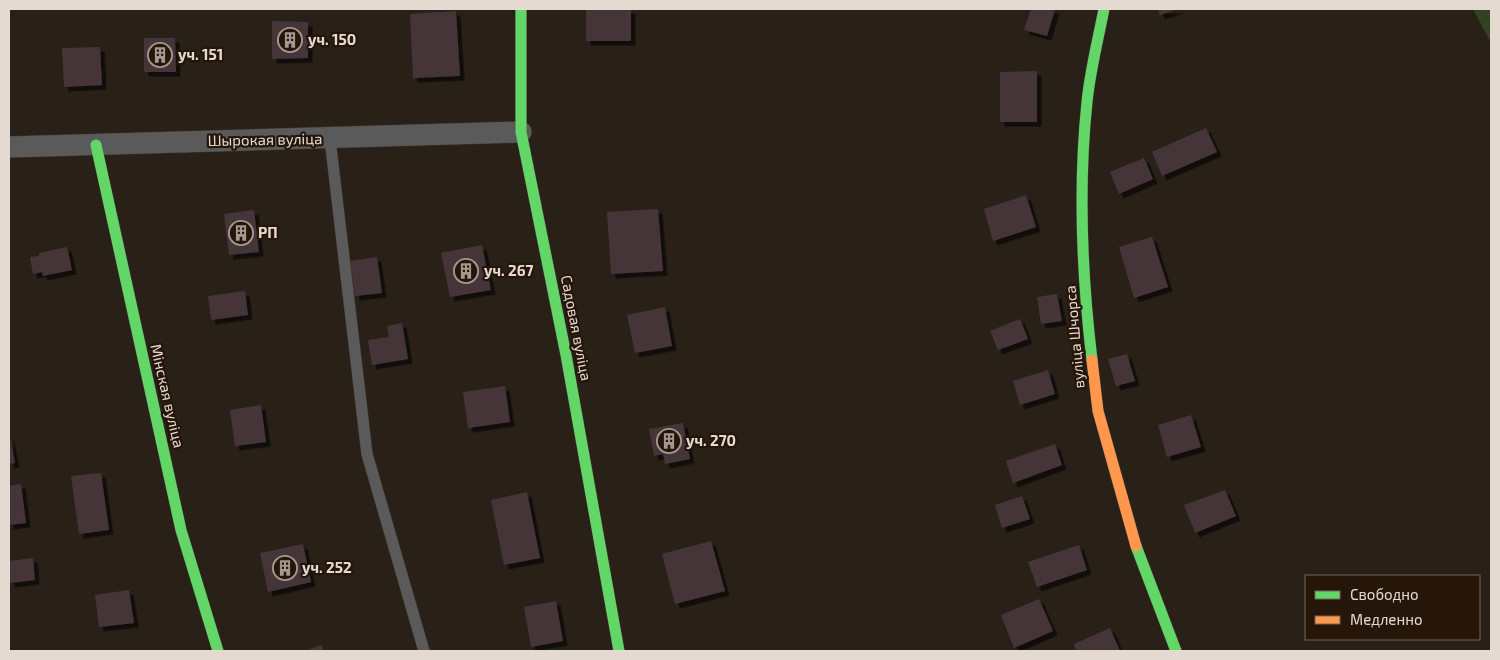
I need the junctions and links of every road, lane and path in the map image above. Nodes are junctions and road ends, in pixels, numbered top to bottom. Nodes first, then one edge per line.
1 (521, 9) edge
2 (1104, 9) edge
3 (521, 132) junction
4 (330, 139) junction
5 (96, 145) junction
6 (9, 147) edge
7 (218, 651) edge
8 (424, 651) edge
9 (619, 651) edge
10 (1176, 651) edge

1 - 3 street, Садовая вуліца
2 - 10 street, вуліца Шчорса
3 - 4 street, Шырокая вуліца
3 - 9 street, Садовая вуліца
4 - 5 street, Шырокая вуліца
4 - 8 lane
5 - 6 street, Шырокая вуліца
5 - 7 street, Мінская вуліца

